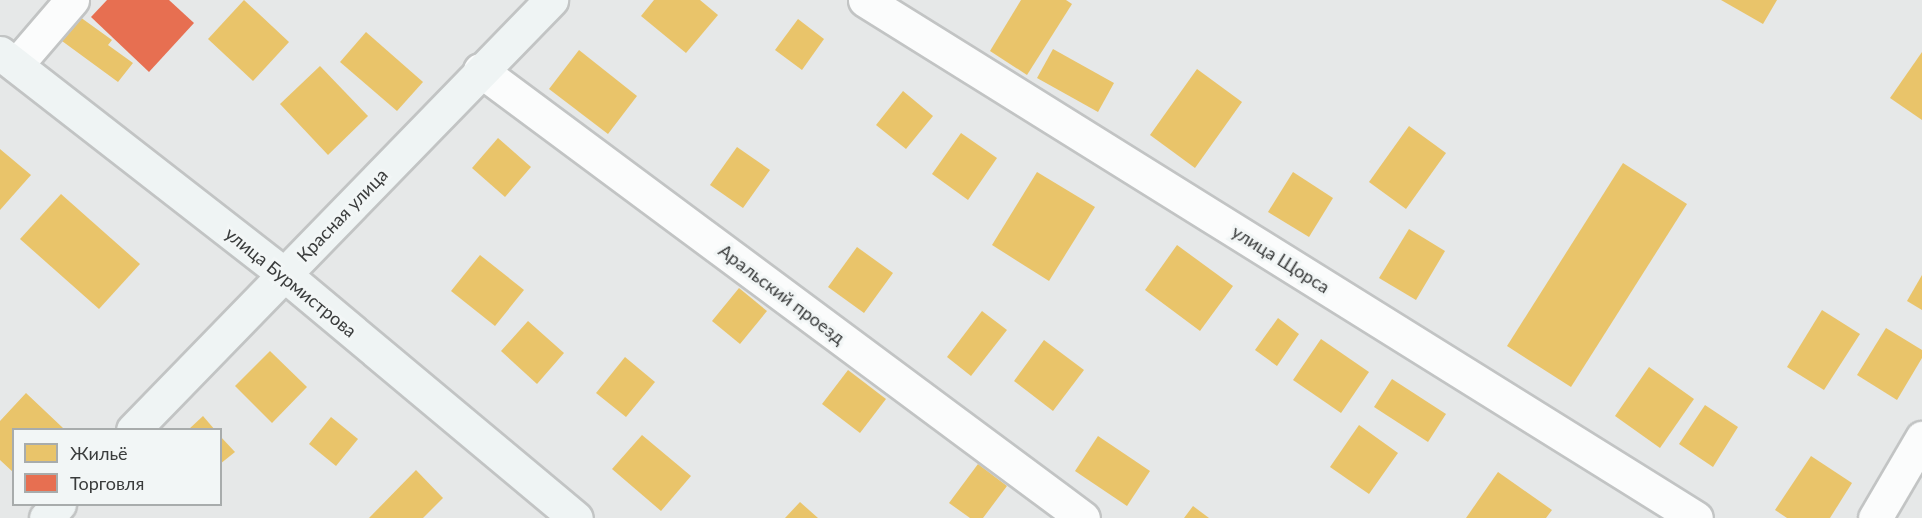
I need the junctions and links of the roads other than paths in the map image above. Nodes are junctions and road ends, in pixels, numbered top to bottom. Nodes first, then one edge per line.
1 (72, 0) edge
2 (550, 0) edge
3 (865, 0) edge
4 (8, 59) edge
5 (480, 70) junction
6 (285, 275) junction
7 (134, 428) edge
8 (1922, 438) edge
9 (57, 506) edge
10 (46, 518) edge
11 (576, 518) edge
12 (1083, 518) edge
13 (1696, 518) edge
14 (1875, 518) edge

1 - 4 street
2 - 5 street, Красная улица
3 - 13 street, улица Щорса
4 - 6 street, улица Бурмистрова
5 - 6 street, Красная улица
5 - 12 street, Аральский проезд
6 - 7 street, Красная улица
6 - 11 street, улица Бурмистрова
8 - 14 street
9 - 10 street

